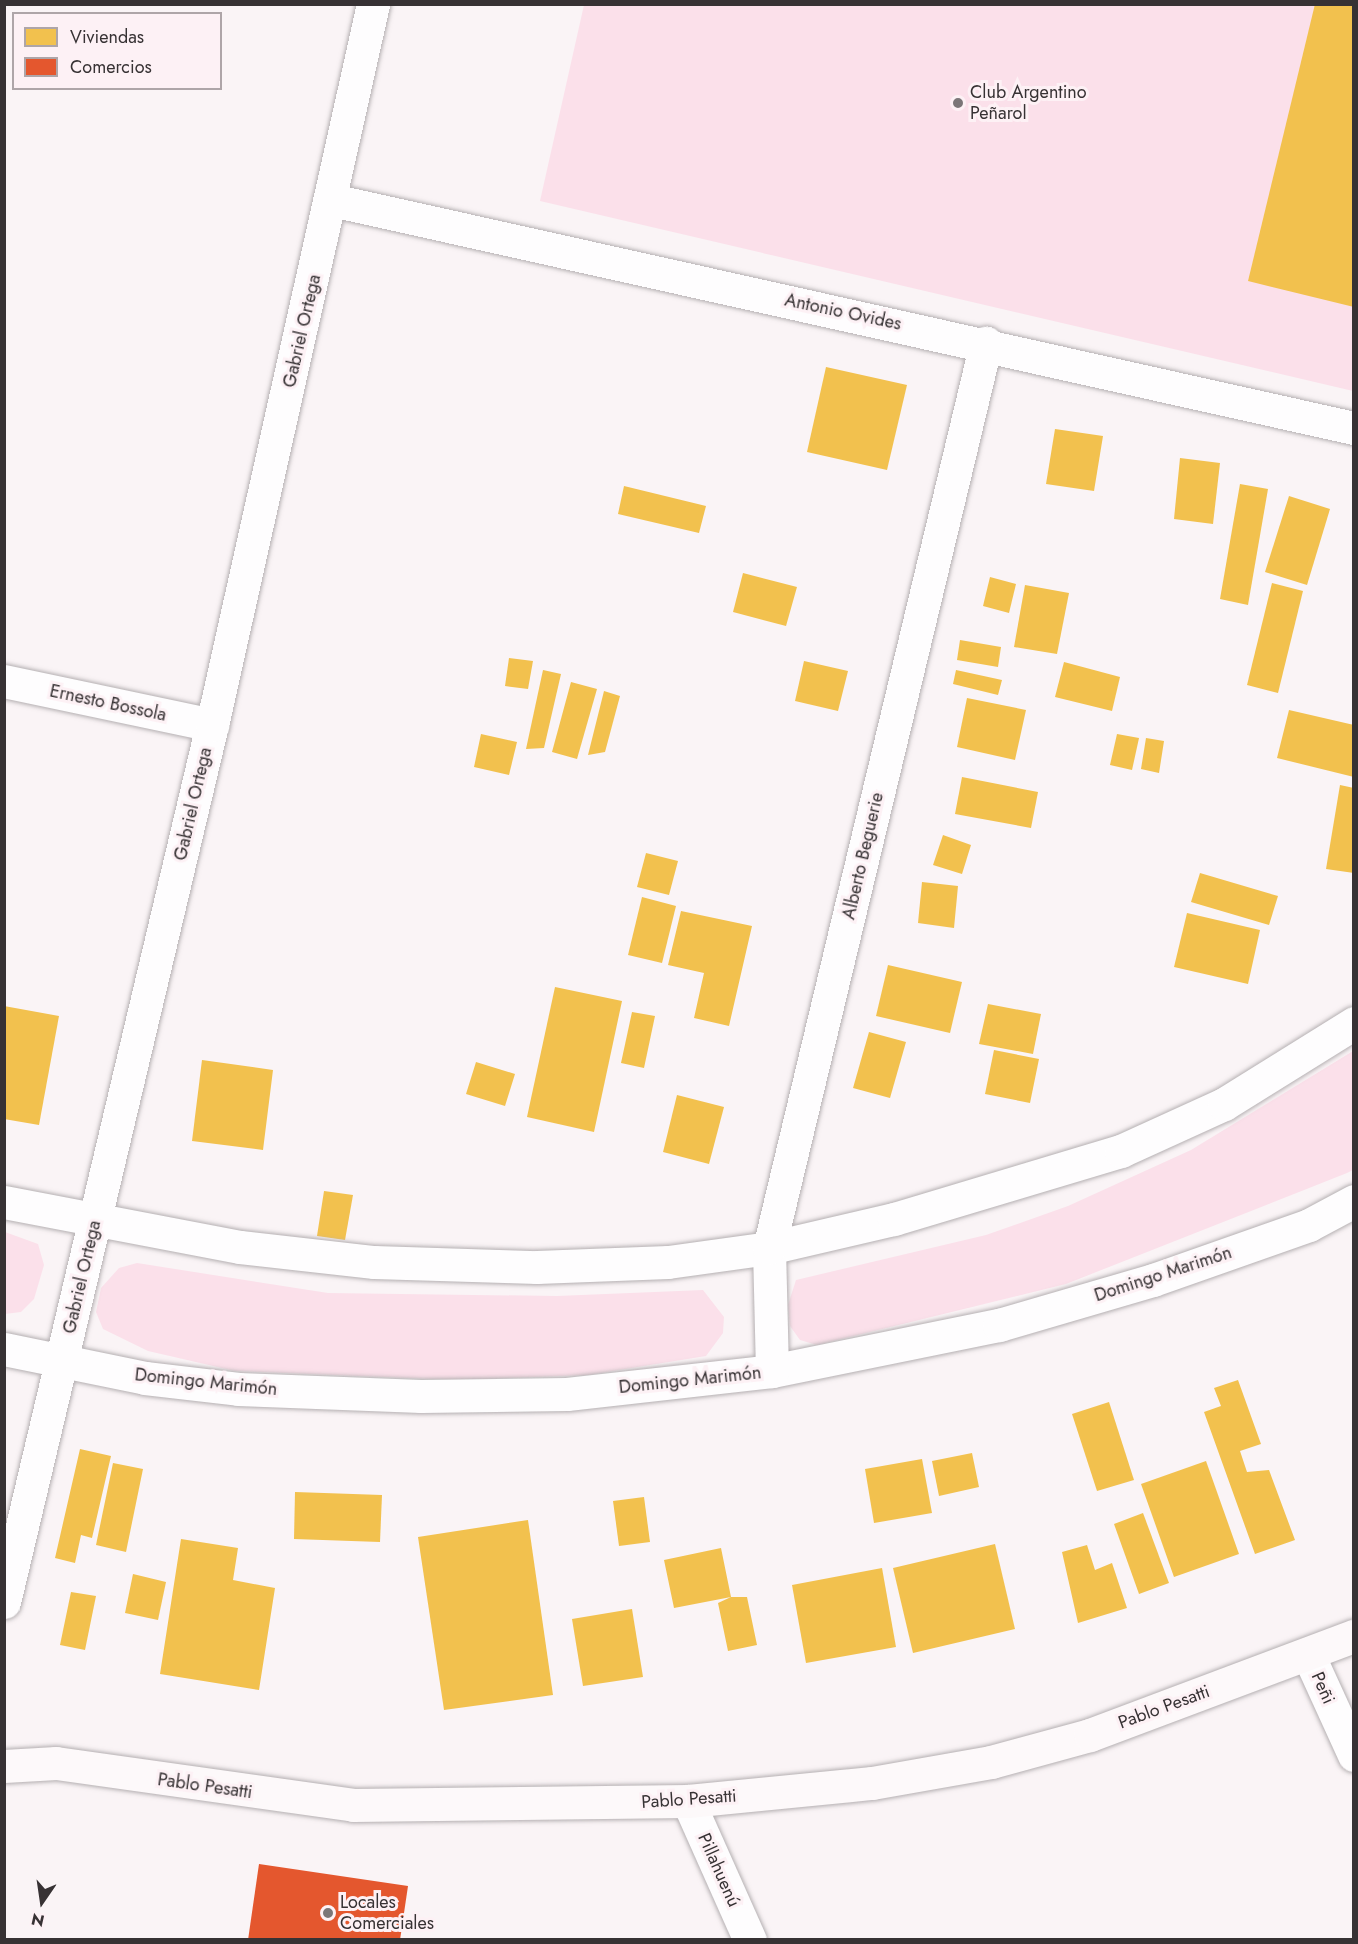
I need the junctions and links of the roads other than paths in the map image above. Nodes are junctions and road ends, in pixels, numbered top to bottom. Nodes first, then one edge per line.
1 (373, 4) edge
2 (332, 200) junction
3 (986, 344) junction
4 (1353, 428) edge
5 (4, 681) edge
6 (212, 725) junction
7 (1353, 1023) edge
8 (1353, 1201) edge
9 (4, 1202) edge
10 (95, 1223) junction
11 (769, 1248) junction
12 (4, 1349) edge
13 (62, 1363) junction
14 (772, 1371) junction
15 (4, 1602) edge
16 (1353, 1636) edge
17 (1308, 1654) junction
18 (1353, 1755) edge
19 (4, 1766) edge
20 (688, 1801) junction
21 (750, 1940) edge

1 - 2 street, Gabriel Ortega
2 - 3 street, Antonio Ovides
2 - 6 street, Gabriel Ortega
3 - 4 street, Antonio Ovides
3 - 11 street, Alberto Beguerie
5 - 6 street, Ernesto Bossola
6 - 10 street, Gabriel Ortega
7 - 11 street
8 - 14 street, Domingo Marimón
9 - 10 street
10 - 11 street
10 - 13 street, Gabriel Ortega
11 - 14 street, Alberto Beguerie
12 - 13 street, Domingo Marimón
13 - 14 street, Domingo Marimón
13 - 15 street, Gabriel Ortega
16 - 17 main road, Pablo Pesatti
17 - 18 street, Peñi
17 - 20 main road, Pablo Pesatti
19 - 20 main road, Pablo Pesatti
20 - 21 street, Pillahuenú

